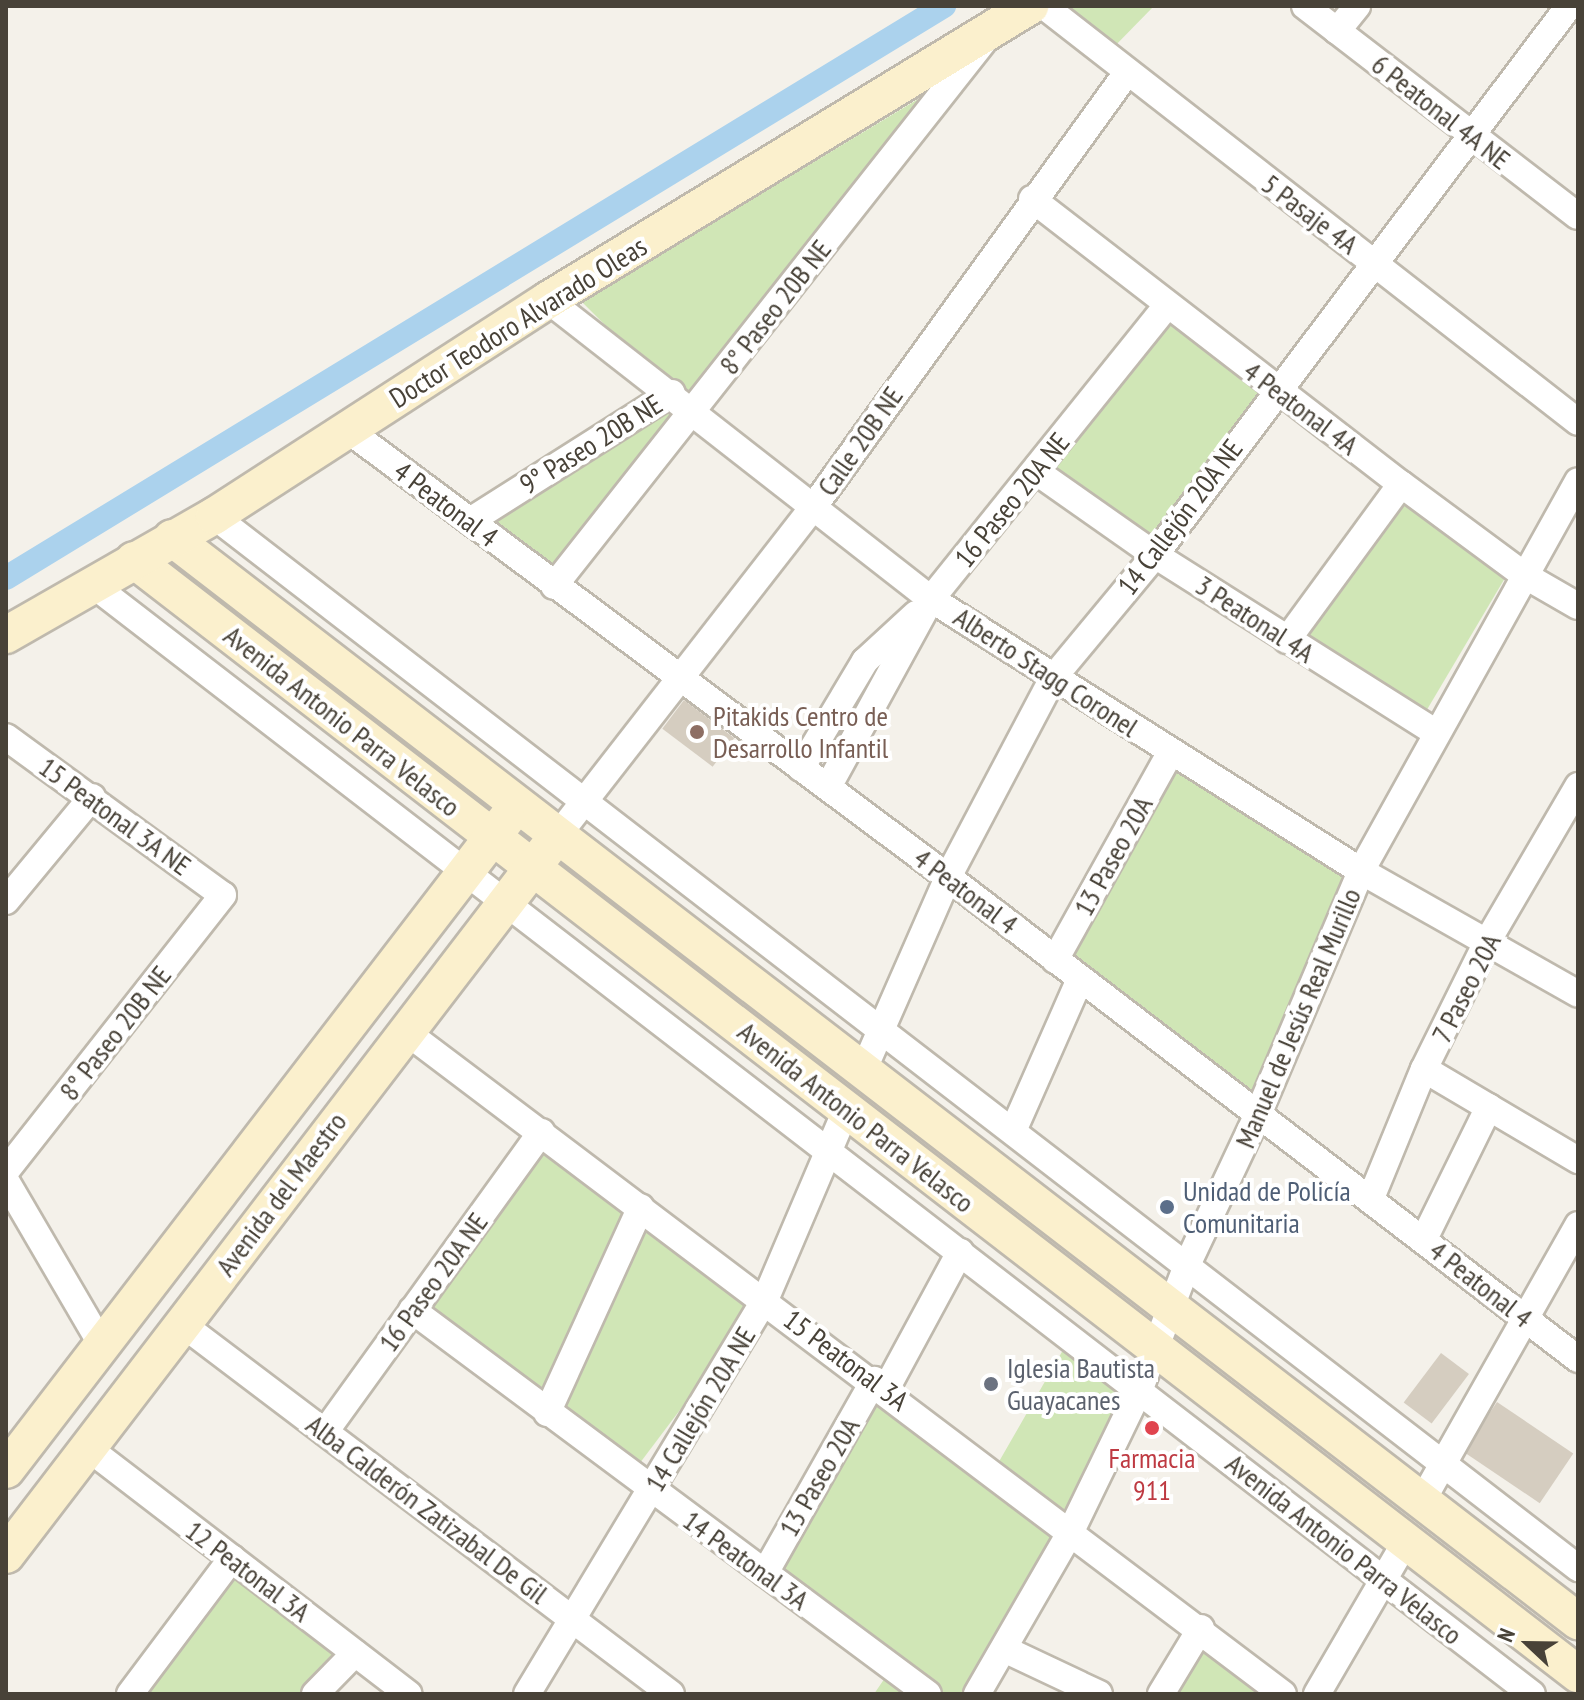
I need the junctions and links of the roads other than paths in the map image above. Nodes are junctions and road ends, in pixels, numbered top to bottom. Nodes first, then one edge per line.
1 (1030, 6) edge
2 (1044, 6) edge
3 (1305, 6) edge
4 (1357, 6) edge
5 (1569, 6) edge
6 (994, 27) junction
7 (1337, 31) junction
8 (1126, 74) junction
9 (1470, 137) junction
10 (1032, 199) junction
11 (1578, 216) edge
12 (1372, 262) junction
13 (548, 300) junction
14 (1166, 307) junction
15 (1275, 389) junction
16 (672, 393) junction
17 (692, 412) junction
18 (1578, 422) edge
19 (348, 430) junction
20 (1037, 472) junction
21 (1578, 481) edge
22 (1401, 484) junction
23 (812, 509) junction
24 (214, 516) junction
25 (470, 521) junction
26 (172, 538) junction
27 (1155, 555) junction
28 (134, 560) junction
29 (1524, 575) junction
30 (92, 584) junction
31 (554, 586) junction
32 (927, 605) junction
33 (1578, 606) edge
34 (6, 635) edge
35 (1287, 640) junction
36 (1053, 678) junction
37 (680, 682) junction
38 (1437, 733) junction
39 (6, 737) edge
40 (1171, 752) junction
41 (801, 768) junction
42 (828, 787) junction
43 (92, 797) junction
44 (585, 801) junction
45 (1574, 803) edge
46 (518, 804) junction
47 (558, 835) junction
48 (492, 837) junction
49 (532, 868) junction
50 (1361, 871) junction
51 (465, 872) junction
52 (948, 877) junction
53 (223, 895) joint
54 (6, 901) edge
55 (504, 903) junction
56 (1487, 942) junction
57 (1055, 960) junction
58 (1080, 979) junction
59 (1578, 994) edge
60 (881, 1029) junction
61 (405, 1031) junction
62 (1424, 1069) junction
63 (863, 1071) junction
64 (1489, 1107) junction
65 (846, 1110) junction
66 (1258, 1114) junction
67 (1013, 1131) junction
68 (541, 1132) junction
69 (828, 1152) junction
70 (1578, 1160) edge
71 (6, 1171) edge
72 (6, 1181) edge
73 (1371, 1198) junction
74 (641, 1207) junction
75 (1578, 1225) edge
76 (1424, 1239) junction
77 (960, 1252) junction
78 (1187, 1265) junction
79 (765, 1300) junction
80 (1170, 1307) junction
81 (412, 1310) junction
82 (1528, 1321) junction
83 (182, 1324) junction
84 (102, 1345) junction
85 (1154, 1347) junction
86 (1578, 1359) edge
87 (880, 1385) junction
88 (1139, 1391) junction
89 (547, 1413) junction
90 (325, 1432) junction
91 (88, 1448) junction
92 (1444, 1463) junction
93 (6, 1470) edge
94 (651, 1491) junction
95 (1422, 1501) junction
96 (1071, 1531) junction
97 (1406, 1541) junction
98 (6, 1555) edge
99 (232, 1558) junction
100 (1578, 1568) edge
101 (765, 1573) junction
102 (1384, 1580) junction
103 (575, 1621) junction
104 (1578, 1621) edge
105 (1201, 1628) junction
106 (1004, 1649) junction
107 (355, 1653) junction
108 (1578, 1674) edge
109 (130, 1694) edge
110 (315, 1694) edge
111 (409, 1694) edge
112 (527, 1694) edge
113 (671, 1694) edge
114 (928, 1694) edge
115 (977, 1694) edge
116 (1099, 1694) edge
117 (1161, 1694) edge
118 (1283, 1694) edge
119 (1317, 1694) edge
120 (1532, 1694) edge

1 - 6 street, Doctor Teodoro Alvarado Oleas
2 - 8 street, 5 Pasaje 4A
3 - 7 street, 6 Peatonal 4A NE
4 - 7 street
5 - 9 street, 14 Callejón 20A NE
6 - 13 street, Doctor Teodoro Alvarado Oleas
6 - 17 street, 8° Paseo 20B NE
7 - 9 street, 6 Peatonal 4A NE
8 - 10 street, Calle 20B NE
8 - 12 street, 5 Pasaje 4A
9 - 11 street, 6 Peatonal 4A NE
9 - 12 street, 14 Callejón 20A NE
10 - 14 street, 4 Peatonal 4A
10 - 23 street, Calle 20B NE
12 - 15 street, 14 Callejón 20A NE
12 - 18 street, 5 Pasaje 4A
13 - 16 street, Alberto Stagg Coronel
13 - 19 street, Doctor Teodoro Alvarado Oleas
14 - 15 street, 4 Peatonal 4A
14 - 20 street, 16 Paseo 20A NE
15 - 22 street, 4 Peatonal 4A
15 - 27 street, 14 Callejón 20A NE
16 - 17 street, Alberto Stagg Coronel
16 - 25 street, 9° Paseo 20B NE
17 - 23 street, Alberto Stagg Coronel
17 - 31 street, 8° Paseo 20B NE
19 - 24 street, Doctor Teodoro Alvarado Oleas
19 - 25 street, 4 Peatonal 4
20 - 27 street, 3 Peatonal 4A
20 - 32 street, 16 Paseo 20A NE
21 - 29 street, Manuel de Jesús Real Murillo
22 - 29 street, 4 Peatonal 4A
22 - 35 street
23 - 32 street, Alberto Stagg Coronel
23 - 37 street, Calle 20B NE
24 - 26 street, Doctor Teodoro Alvarado Oleas
24 - 44 street
25 - 31 street, 4 Peatonal 4
26 - 28 street, Doctor Teodoro Alvarado Oleas
26 - 46 street, Avenida Antonio Parra Velasco
27 - 35 street, 3 Peatonal 4A
27 - 36 street, 14 Callejón 20A NE
28 - 30 street, Doctor Teodoro Alvarado Oleas
28 - 48 street, Avenida Antonio Parra Velasco
29 - 33 street, 4 Peatonal 4A
29 - 38 street, Manuel de Jesús Real Murillo
30 - 34 street, Doctor Teodoro Alvarado Oleas
30 - 51 street, Avenida Antonio Parra Velasco
31 - 37 street, 4 Peatonal 4
32 - 36 street, Alberto Stagg Coronel
32 - 41 street
32 - 42 street, 16 Paseo 20A NE
35 - 38 street, 3 Peatonal 4A
36 - 40 street, Alberto Stagg Coronel
36 - 52 street, 14 Callejón 20A NE
37 - 41 street, 4 Peatonal 4
37 - 44 street, Calle 20B NE
38 - 50 street, Manuel de Jesús Real Murillo
39 - 43 street, 15 Peatonal 3A NE
40 - 50 street, Alberto Stagg Coronel
40 - 57 street, 13 Paseo 20A
41 - 42 street, 4 Peatonal 4
42 - 52 street, 4 Peatonal 4
43 - 53 street, 15 Peatonal 3A NE
43 - 54 street
44 - 46 street
44 - 47 street, Calle 20B NE
44 - 60 street
45 - 56 street, 7 Paseo 20A
46 - 47 street, Avenida Antonio Parra Velasco
46 - 48 street, Avenida del Maestro
47 - 49 street, Avenida del Maestro
47 - 63 street, Avenida Antonio Parra Velasco
48 - 49 street, Avenida Antonio Parra Velasco
48 - 51 street, Avenida del Maestro
49 - 55 street, Avenida del Maestro
49 - 65 street, Avenida Antonio Parra Velasco
50 - 56 street, Alberto Stagg Coronel
50 - 66 street, Manuel de Jesús Real Murillo
51 - 55 street, Avenida Antonio Parra Velasco
51 - 84 street, Avenida del Maestro
52 - 57 street, 4 Peatonal 4
52 - 60 street, 14 Callejón 20A NE
53 - 71 street, 8° Paseo 20B NE
55 - 61 street, Avenida del Maestro
55 - 69 street, Avenida Antonio Parra Velasco
56 - 59 street, Alberto Stagg Coronel
56 - 62 street, 7 Paseo 20A
57 - 58 street, 4 Peatonal 4
58 - 66 street, 4 Peatonal 4
58 - 67 street
60 - 63 street, 14 Callejón 20A NE
60 - 67 street
61 - 68 street, 15 Peatonal 3A
61 - 83 street, Avenida del Maestro
62 - 64 street
62 - 73 street, 7 Paseo 20A
63 - 80 street, Avenida Antonio Parra Velasco
64 - 70 street
64 - 76 street
65 - 69 street, 14 Callejón 20A NE
65 - 85 street, Avenida Antonio Parra Velasco
66 - 73 street, 4 Peatonal 4
66 - 78 street, Manuel de Jesús Real Murillo
67 - 78 street
68 - 74 street, 15 Peatonal 3A
68 - 81 street, 16 Paseo 20A NE
69 - 77 street, Avenida Antonio Parra Velasco
69 - 79 street, 14 Callejón 20A NE
72 - 84 street
73 - 76 street, 4 Peatonal 4
74 - 79 street, 15 Peatonal 3A
74 - 89 street
75 - 82 street
76 - 82 street, 4 Peatonal 4
77 - 87 street, 13 Paseo 20A
77 - 88 street, Avenida Antonio Parra Velasco
78 - 80 street, Manuel de Jesús Real Murillo
78 - 92 street
79 - 87 street, 15 Peatonal 3A
79 - 94 street, 14 Callejón 20A NE
80 - 85 street, Manuel de Jesús Real Murillo
80 - 95 street, Avenida Antonio Parra Velasco
81 - 89 street, 14 Peatonal 3A
81 - 90 street, 16 Paseo 20A NE
82 - 86 street, 4 Peatonal 4
82 - 92 street
83 - 90 street, Alba Calderón Zatizabal De Gil
83 - 91 street, Avenida del Maestro
84 - 93 street, Avenida del Maestro
85 - 88 street, Manuel de Jesús Real Murillo
85 - 97 street, Avenida Antonio Parra Velasco
87 - 96 street, 15 Peatonal 3A
87 - 101 street, 13 Paseo 20A
88 - 96 street, Manuel de Jesús Real Murillo
88 - 102 street, Avenida Antonio Parra Velasco
89 - 94 street, 14 Peatonal 3A
90 - 103 street, Alba Calderón Zatizabal De Gil
91 - 98 street, Avenida del Maestro
91 - 99 street, 12 Peatonal 3A
92 - 95 street
92 - 100 street
94 - 101 street, 14 Peatonal 3A
94 - 103 street, 14 Callejón 20A NE
95 - 104 street, Avenida Antonio Parra Velasco
96 - 105 street, 15 Peatonal 3A
96 - 106 street, Manuel de Jesús Real Murillo
97 - 102 street
97 - 108 street, Avenida Antonio Parra Velasco
99 - 107 street, 12 Peatonal 3A
99 - 109 street
101 - 114 street, 14 Peatonal 3A
102 - 119 street
102 - 120 street, Avenida Antonio Parra Velasco
103 - 112 street, 14 Callejón 20A NE
103 - 113 street, Alba Calderón Zatizabal De Gil
105 - 117 street
105 - 118 street, 15 Peatonal 3A
106 - 115 street, Manuel de Jesús Real Murillo
106 - 116 street
107 - 110 street
107 - 111 street, 12 Peatonal 3A

